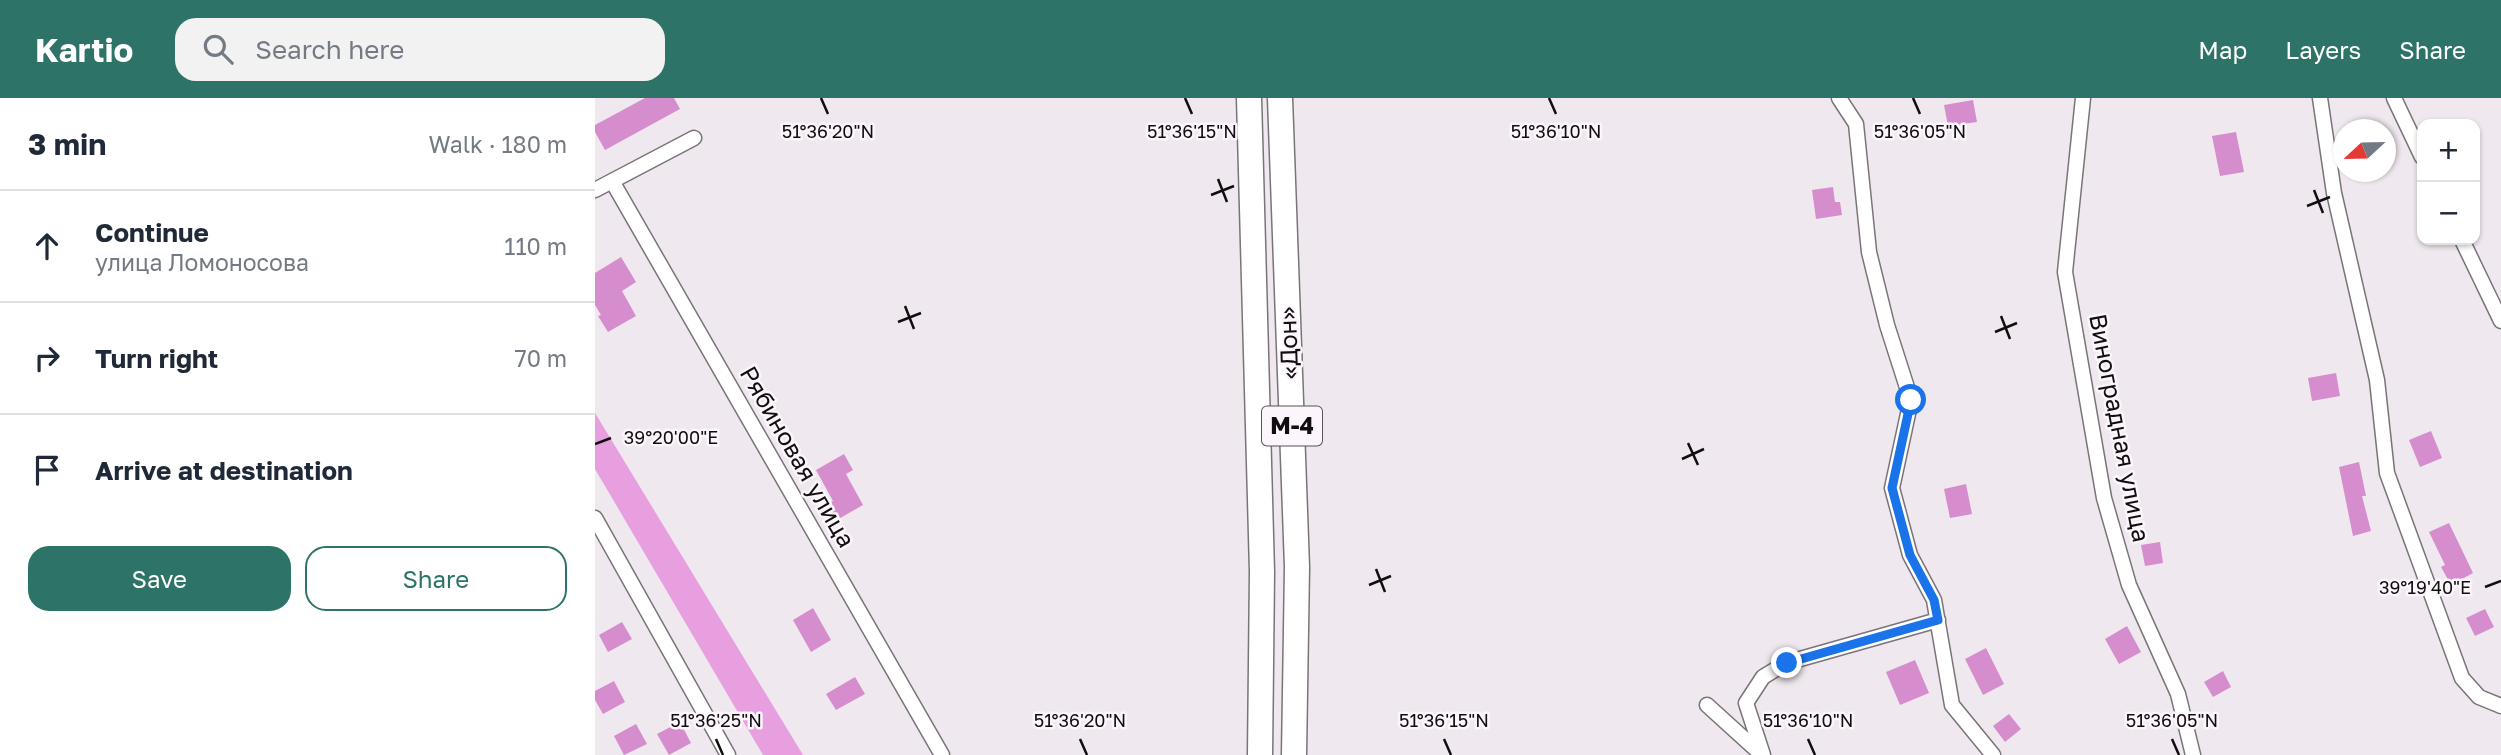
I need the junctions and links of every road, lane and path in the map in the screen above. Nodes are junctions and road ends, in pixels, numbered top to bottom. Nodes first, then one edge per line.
1 (1249, 98) edge
2 (1280, 98) edge
3 (1839, 98) edge
4 (2083, 98) edge
5 (2320, 98) edge
6 (2394, 98) edge
7 (694, 138) dead end
8 (2417, 146) edge
9 (612, 181) junction
10 (595, 190) edge
11 (2464, 245) edge
12 (2501, 321) edge
13 (595, 518) edge
14 (1938, 620) junction
15 (1707, 705) dead end
16 (2501, 706) edge
17 (728, 755) edge
18 (942, 755) edge
19 (1261, 755) edge
20 (1294, 755) edge
21 (1763, 755) edge
22 (1993, 755) edge
23 (2193, 755) edge

1 - 19 highway, «Дон» / М-4
2 - 20 highway, «Дон» / М-4
3 - 14 street
4 - 23 street, Виноградная улица
5 - 16 street
6 - 8 street
7 - 9 street
9 - 10 street
9 - 18 street, Рябиновая улица
11 - 12 street
13 - 17 street
14 - 21 street
14 - 22 street
15 - 21 street

